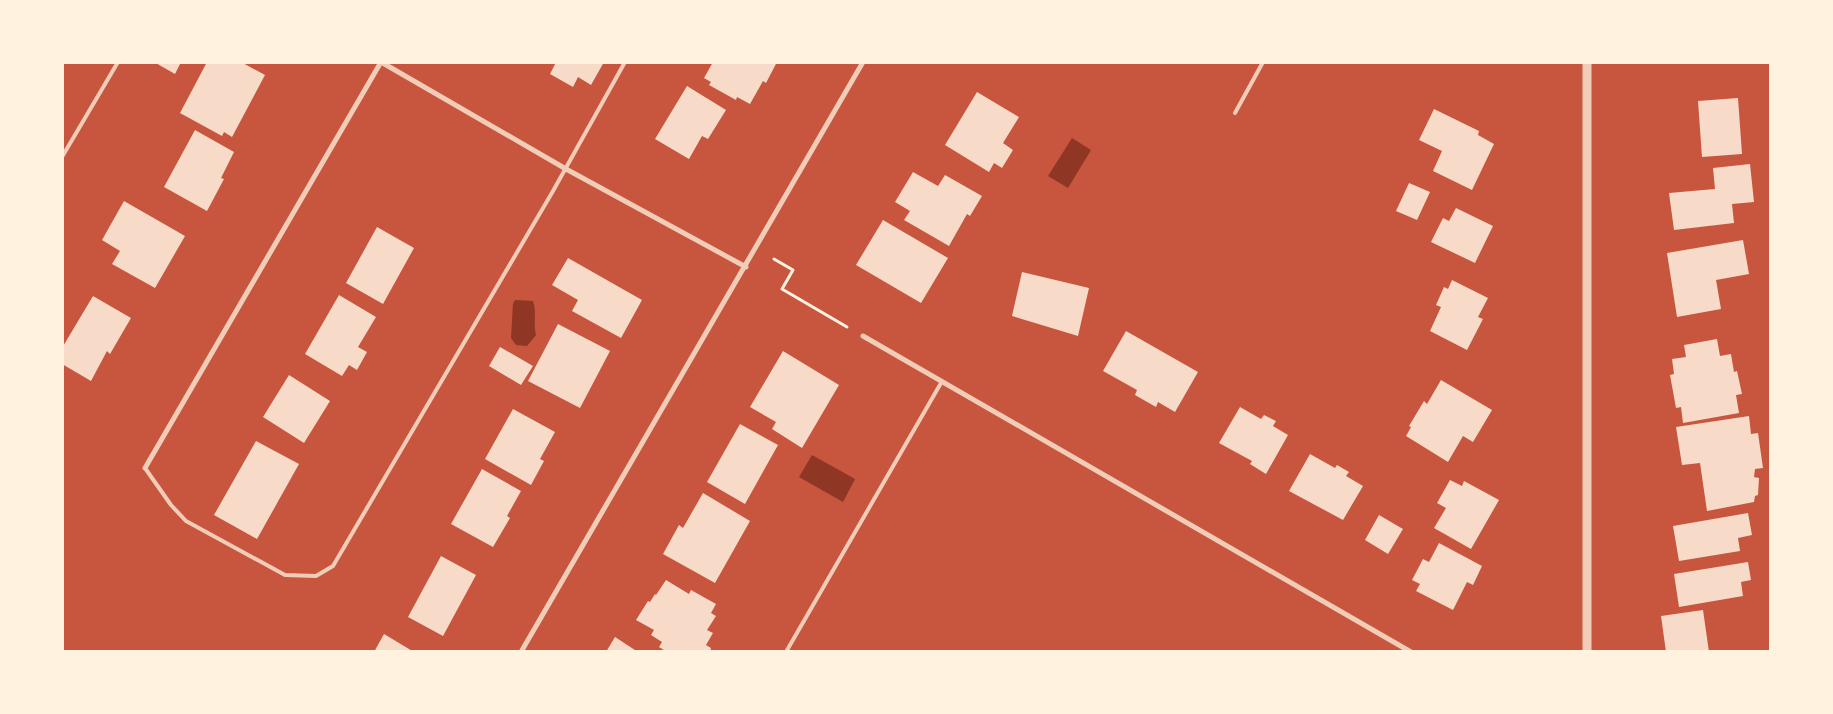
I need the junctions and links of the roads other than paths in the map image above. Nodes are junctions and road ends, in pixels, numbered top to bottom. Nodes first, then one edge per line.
1 (118, 62) edge
2 (381, 62) edge
3 (625, 62) edge
4 (863, 62) edge
5 (1263, 62) edge
6 (1587, 62) edge
7 (1235, 113) dead end
8 (62, 157) edge
9 (566, 169) junction
10 (746, 267) junction
11 (863, 336) road end
12 (941, 382) junction
13 (144, 468) joint
14 (521, 652) edge
15 (786, 652) edge
16 (1411, 652) edge
17 (1587, 652) edge

1 - 8 lane
2 - 9 street
2 - 13 street
3 - 9 lane
4 - 10 street
5 - 7 lane
6 - 17 street
9 - 10 street
9 - 13 lane
10 - 14 street
11 - 12 street
12 - 15 lane
12 - 16 street

